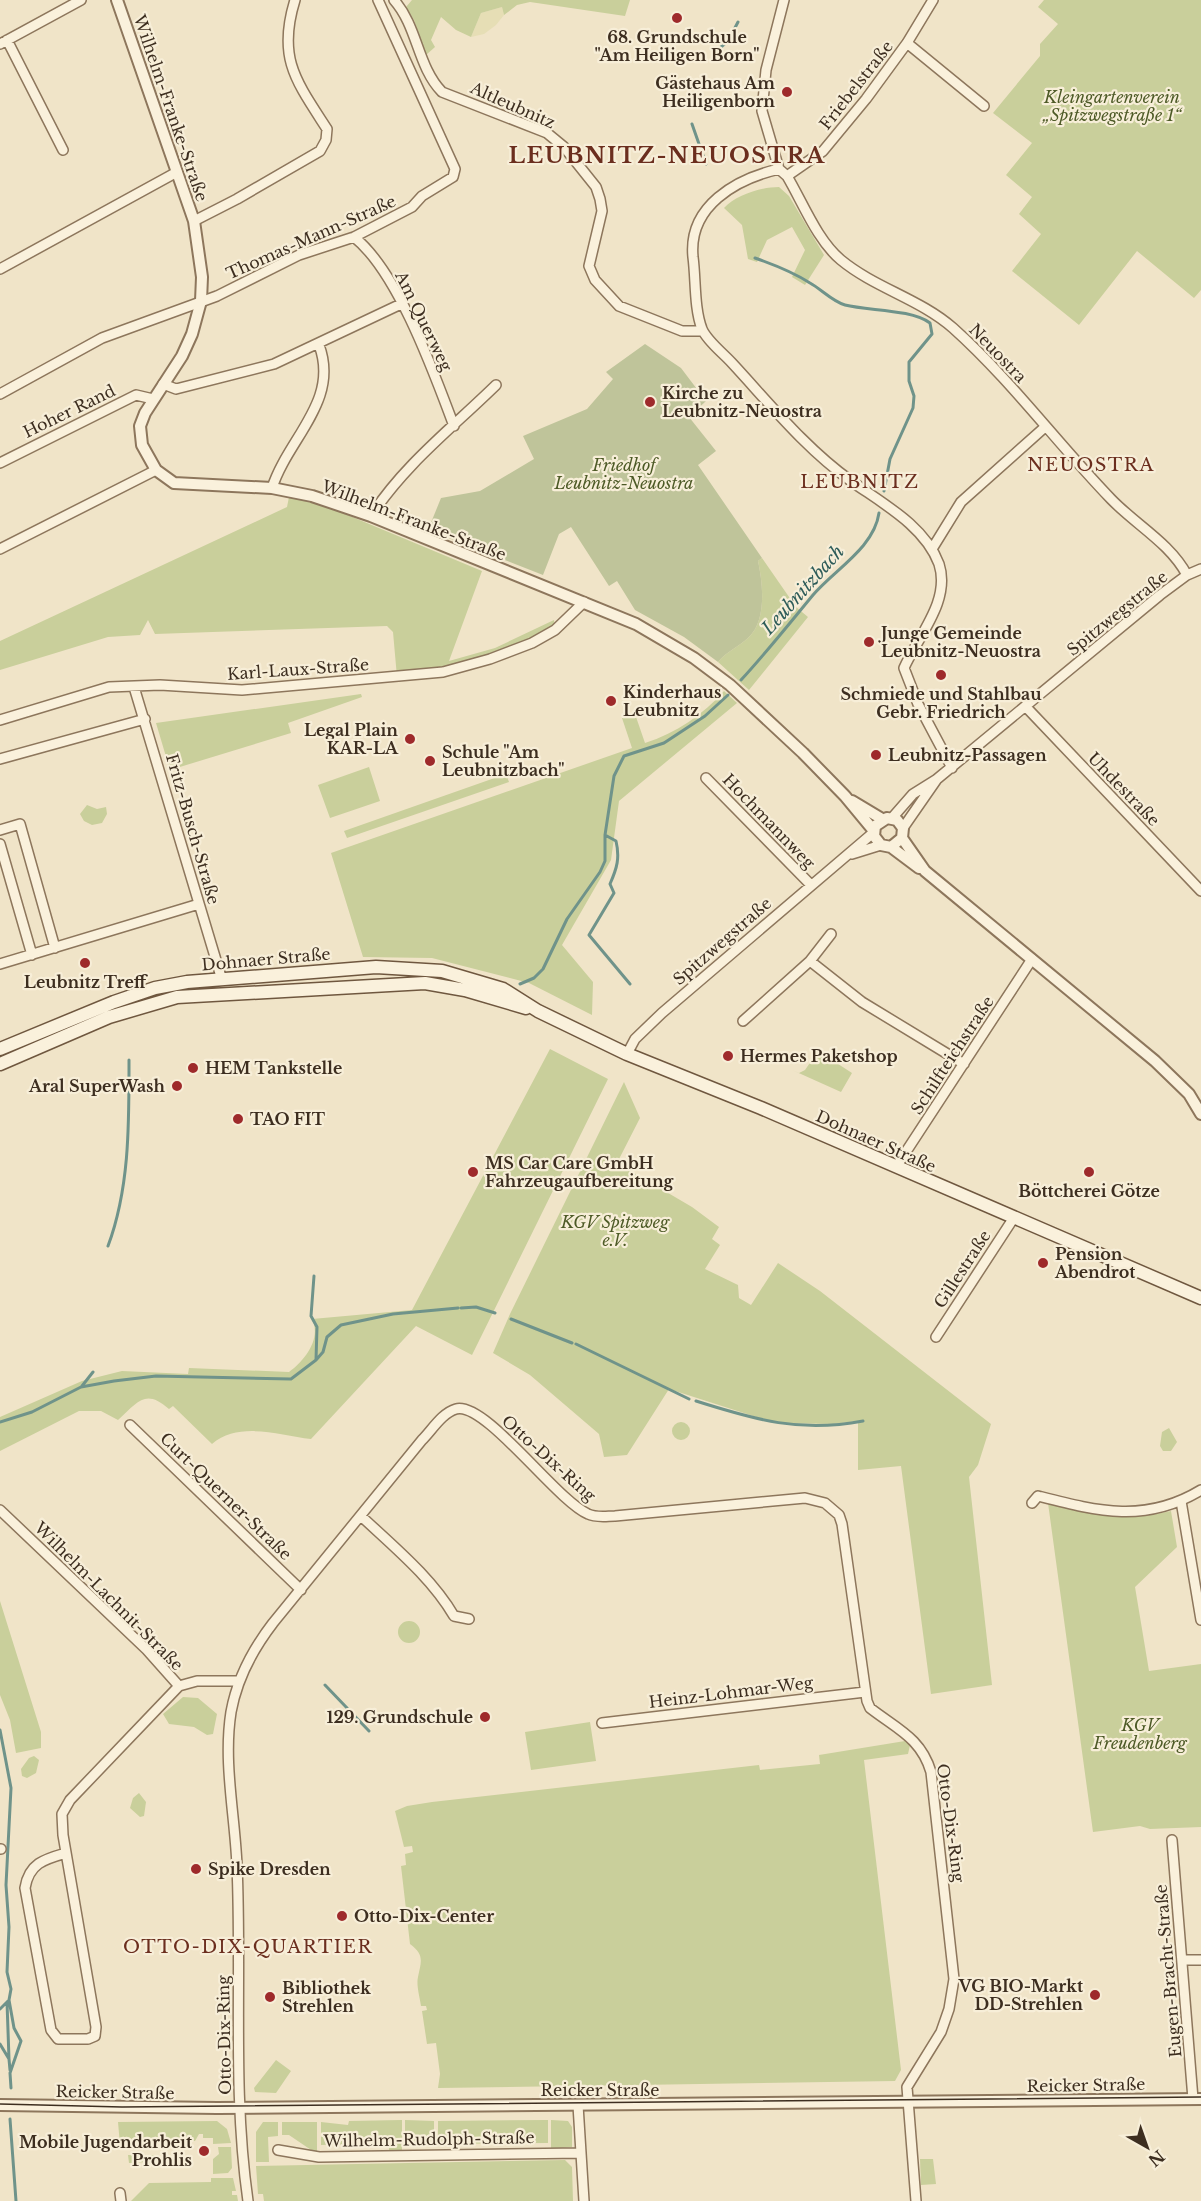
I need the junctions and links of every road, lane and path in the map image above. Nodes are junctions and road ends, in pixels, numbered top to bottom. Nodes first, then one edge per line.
1 (81, 0) edge
2 (117, 0) edge
3 (295, 0) edge
4 (378, 0) edge
5 (393, 0) edge
6 (784, 0) edge
7 (933, 0) edge
8 (3, 42) edge
9 (907, 44) junction
10 (984, 106) dead end
11 (63, 150) dead end
12 (779, 169) junction
13 (177, 172) junction
14 (787, 176) junction
15 (194, 221) junction
16 (354, 237) junction
17 (0, 269) edge
18 (201, 301) junction
19 (401, 304) junction
20 (703, 331) junction
21 (319, 345) junction
22 (163, 384) junction
23 (496, 385) dead end
24 (0, 394) edge
25 (153, 399) junction
26 (454, 426) junction
27 (1045, 427) junction
28 (0, 463) edge
29 (156, 470) junction
30 (272, 488) junction
31 (371, 516) junction
32 (0, 549) edge
33 (932, 549) junction
34 (1201, 569) edge
35 (1187, 575) junction
36 (584, 602) junction
37 (134, 687) junction
38 (1026, 707) junction
39 (145, 719) junction
40 (0, 720) edge
41 (0, 759) edge
42 (952, 768) junction
43 (706, 778) dead end
44 (937, 779) junction
45 (845, 796) junction
46 (887, 819) junction
47 (0, 830) edge
48 (874, 832) junction
49 (902, 833) junction
50 (0, 844) edge
51 (886, 846) junction
52 (844, 857) junction
53 (924, 871) junction
54 (811, 885) junction
55 (1201, 891) edge
56 (200, 904) junction
57 (831, 934) dead end
58 (55, 948) junction
59 (32, 955) junction
60 (1032, 959) junction
61 (810, 961) junction
62 (0, 964) edge
63 (222, 980) junction
64 (538, 1011) junction
65 (743, 1021) dead end
66 (0, 1049) edge
67 (627, 1054) junction
68 (0, 1064) edge
69 (964, 1064) junction
70 (1201, 1114) edge
71 (896, 1167) junction
72 (1013, 1219) junction
73 (1201, 1298) edge
74 (936, 1337) dead end
75 (130, 1425) dead end
76 (1201, 1490) edge
77 (1180, 1501) junction
78 (1032, 1503) dead end
79 (0, 1510) edge
80 (362, 1516) junction
81 (301, 1590) junction
82 (469, 1619) dead end
83 (1201, 1620) edge
84 (239, 1681) junction
85 (179, 1686) junction
86 (865, 1692) junction
87 (602, 1723) dead end
88 (1172, 1840) dead end
89 (66, 1853) junction
90 (1183, 1960) junction
91 (1201, 1960) edge
92 (1197, 2099) edge
93 (908, 2102) junction
94 (0, 2105) edge
95 (578, 2105) junction
96 (240, 2108) junction
97 (278, 2150) dead end
98 (581, 2153) junction
99 (248, 2201) edge
100 (584, 2201) edge
101 (916, 2201) edge

1 - 8 street
2 - 13 street, Wilhelm-Franke-Straße
3 - 15 street
4 - 16 street, Thomas-Mann-Straße
5 - 20 street, Altleubnitz
6 - 12 street
7 - 9 street, Friebelstraße
8 - 11 street
9 - 10 street
9 - 14 street, Friebelstraße
12 - 14 street, Neuostra
12 - 20 street
13 - 15 street, Wilhelm-Franke-Straße
13 - 17 street
14 - 27 street, Neuostra
15 - 18 street, Wilhelm-Franke-Straße
16 - 18 street, Thomas-Mann-Straße
16 - 19 street, Am Querweg
18 - 22 street, Wilhelm-Franke-Straße
18 - 24 street, Thomas-Mann-Straße
19 - 21 street
19 - 26 street, Am Querweg
20 - 33 street
21 - 22 street
21 - 30 street
22 - 25 street, Wilhelm-Franke-Straße
23 - 26 street
25 - 28 street, Hoher Rand
25 - 29 street, Wilhelm-Franke-Straße
26 - 31 street
27 - 33 street
27 - 35 street, Neuostra
29 - 30 street, Wilhelm-Franke-Straße
29 - 32 street
30 - 31 street, Wilhelm-Franke-Straße
31 - 36 street, Wilhelm-Franke-Straße
33 - 42 street
34 - 35 street, Spitzwegstraße
35 - 38 street, Spitzwegstraße
36 - 37 street, Karl-Laux-Straße
36 - 45 street, Wilhelm-Franke-Straße
37 - 39 street, Fritz-Busch-Straße
37 - 40 street, Karl-Laux-Straße
38 - 42 street, Spitzwegstraße
38 - 55 street, Uhdestraße
39 - 41 street
39 - 56 street, Fritz-Busch-Straße
42 - 44 street, Spitzwegstraße
43 - 54 street, Hochmannweg
44 - 46 street
44 - 49 street
45 - 46 street, Wilhelm-Franke-Straße
45 - 48 street, Wilhelm-Franke-Straße
46 - 48 street
46 - 49 street, Wilhelm-Franke-Straße
47 - 58 street
48 - 51 street, Wilhelm-Franke-Straße
48 - 52 street, Spitzwegstraße
49 - 51 street
49 - 53 street, Wilhelm-Franke-Straße
50 - 59 street
51 - 52 street, Spitzwegstraße
51 - 53 street
52 - 54 street, Spitzwegstraße
53 - 60 street
54 - 67 street, Spitzwegstraße
56 - 58 street
56 - 63 street, Fritz-Busch-Straße
57 - 61 street
58 - 59 street
59 - 62 street
60 - 69 street, Schilfteichstraße
60 - 70 street
61 - 65 street
61 - 69 street
63 - 64 main road, Dohnaer Straße
63 - 66 main road, Dohnaer Straße
64 - 67 main road, Dohnaer Straße
64 - 68 main road, Dohnaer Straße
67 - 71 main road, Dohnaer Straße
69 - 71 street, Schilfteichstraße
71 - 72 main road, Dohnaer Straße
72 - 73 main road, Dohnaer Straße
72 - 74 street, Gillestraße
75 - 81 street, Curt-Querner-Straße
76 - 77 street
77 - 78 street
77 - 83 street
79 - 85 street, Wilhelm-Lachnit-Straße
80 - 81 street, Otto-Dix-Ring
80 - 82 street
80 - 86 street, Otto-Dix-Ring
81 - 84 street, Otto-Dix-Ring
84 - 85 street, Wilhelm-Lachnit-Straße
84 - 96 street, Otto-Dix-Ring
85 - 89 street
86 - 87 street, Heinz-Lohmar-Weg
86 - 93 street, Otto-Dix-Ring
88 - 90 street, Eugen-Bracht-Straße
89 - 89 street
90 - 91 street
90 - 92 street, Eugen-Bracht-Straße
92 - 93 street, Reicker Straße
93 - 95 street, Reicker Straße
93 - 101 street, Otto-Dix-Ring
94 - 96 street, Reicker Straße
95 - 96 street, Reicker Straße
95 - 98 street
96 - 99 street, Otto-Dix-Ring
97 - 98 street, Wilhelm-Rudolph-Straße
98 - 100 street

